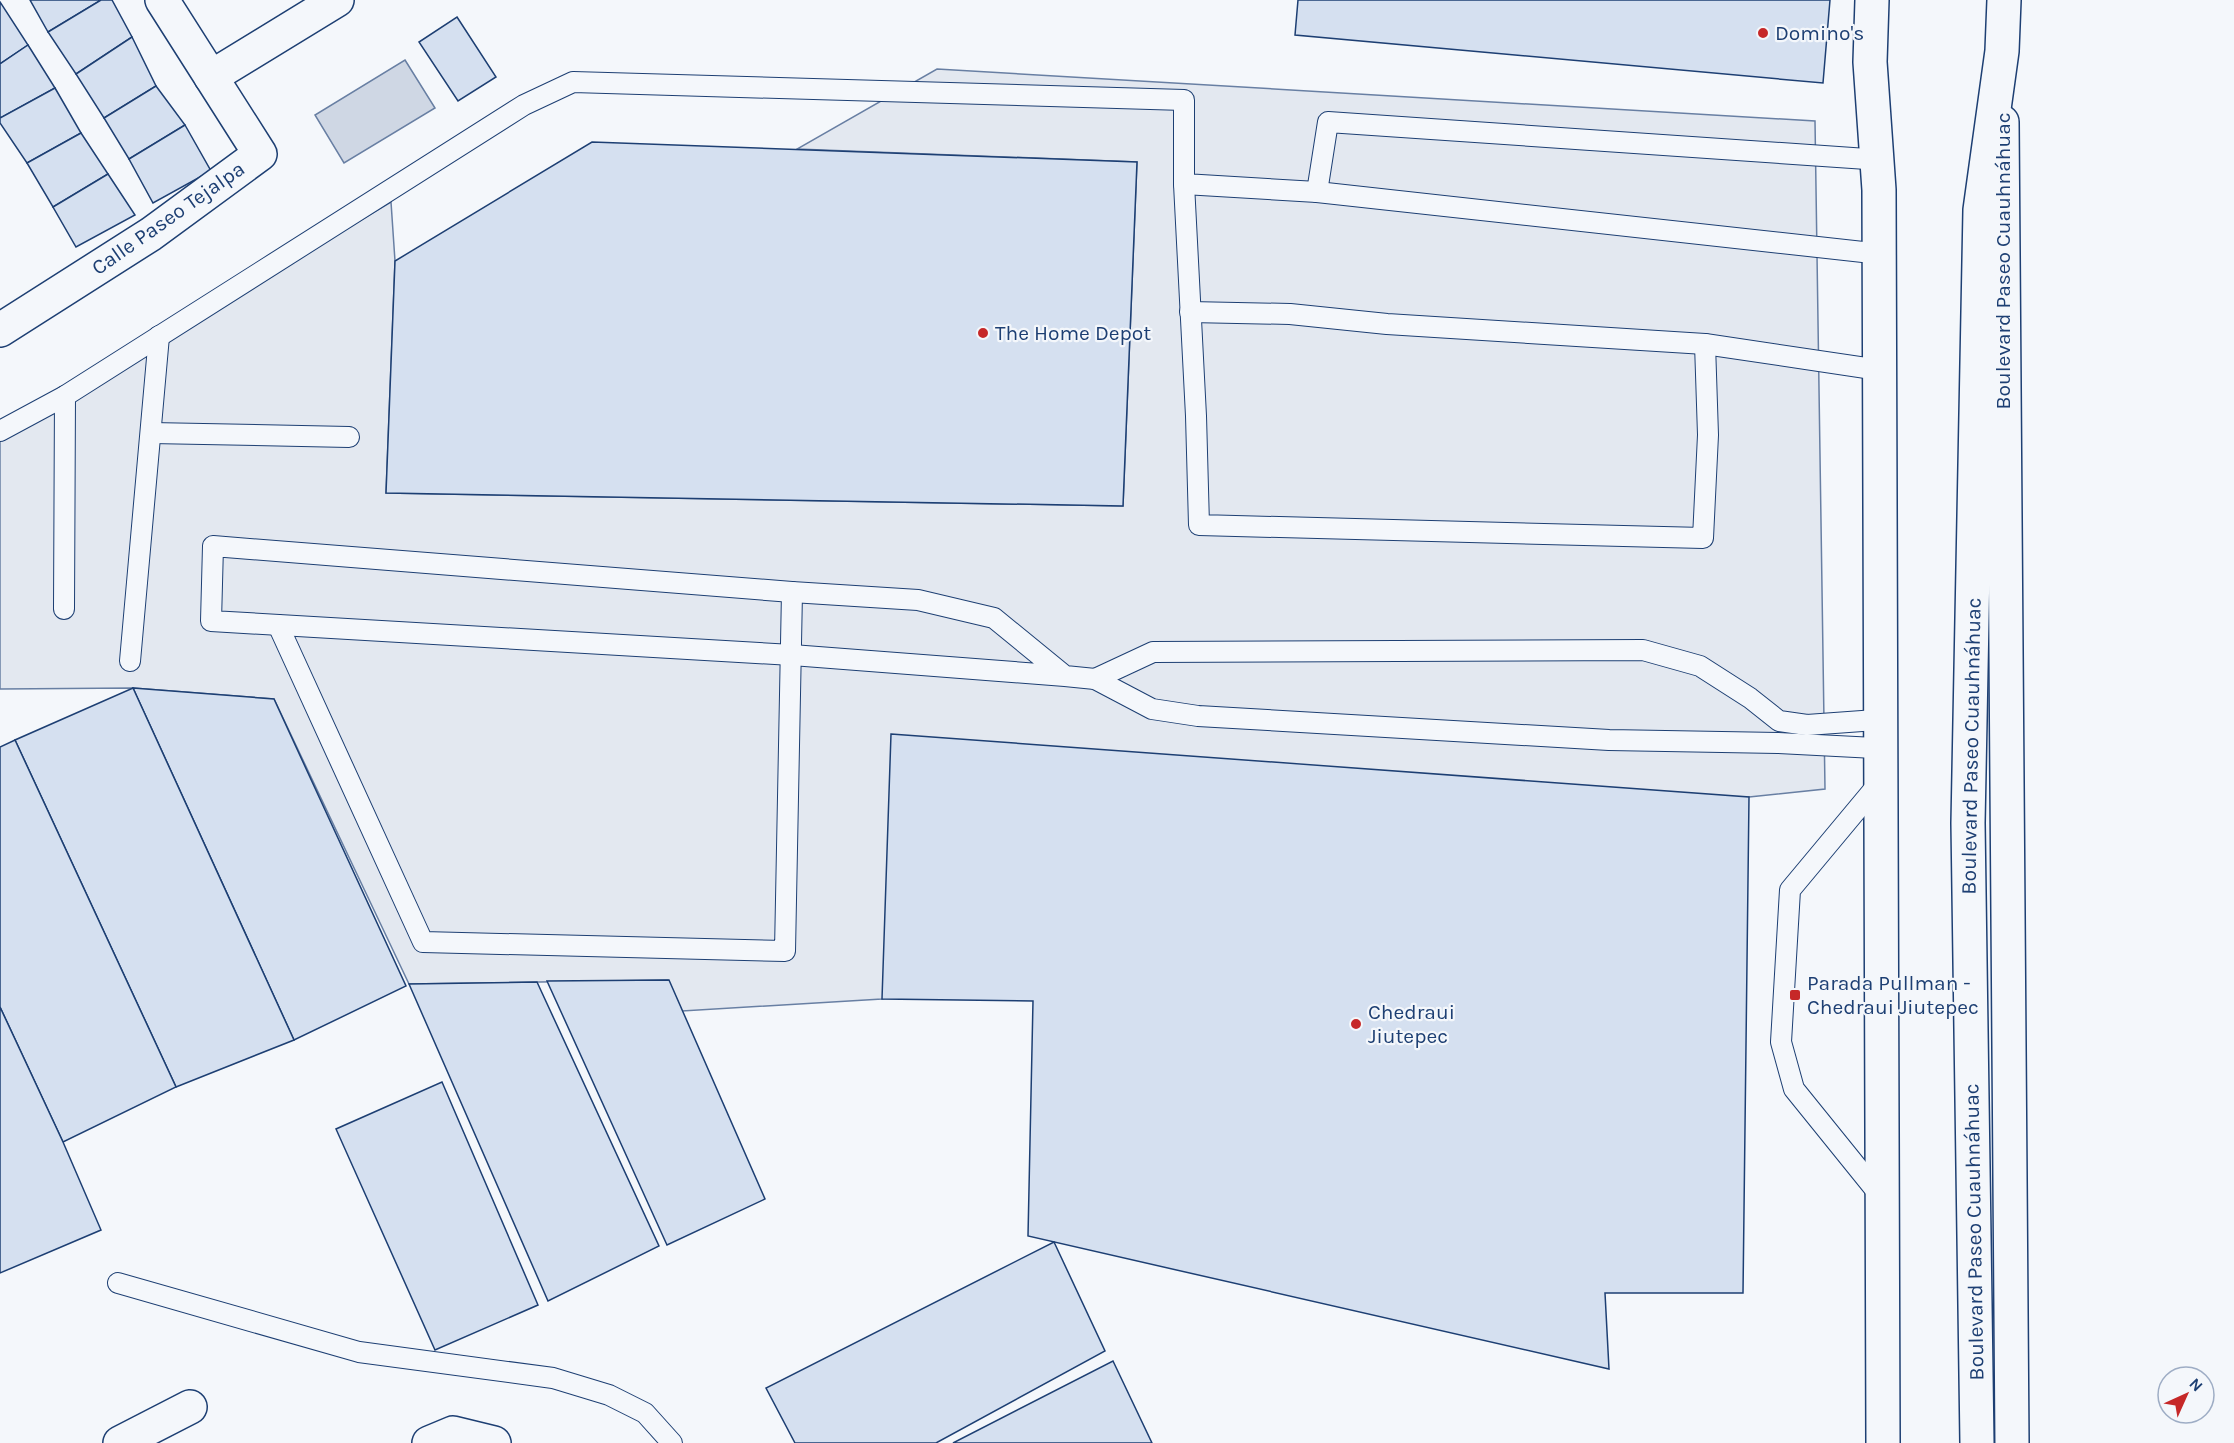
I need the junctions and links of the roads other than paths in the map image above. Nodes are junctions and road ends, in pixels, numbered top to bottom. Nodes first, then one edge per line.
1 (162, 0) edge
2 (337, 0) edge
3 (1872, 0) edge
4 (2004, 0) edge
5 (2002, 51) junction
6 (1870, 62) junction
7 (211, 77) junction
8 (1867, 159) junction
9 (1184, 184) junction
10 (1317, 192) junction
11 (1863, 252) junction
12 (1190, 312) junction
13 (0, 330) edge
14 (159, 336) junction
15 (1705, 344) junction
16 (1866, 368) junction
17 (65, 396) junction
18 (0, 431) edge
19 (151, 433) junction
20 (349, 437) dead end
21 (792, 592) junction
22 (64, 609) dead end
23 (278, 625) junction
24 (792, 655) junction
25 (130, 661) dead end
26 (1065, 676) junction
27 (1095, 680) junction
28 (1876, 734) junction
29 (1875, 788) junction
30 (1874, 1188) junction
31 (118, 1283) dead end
32 (190, 1407) dead end
33 (120, 1443) edge
34 (429, 1443) edge
35 (494, 1443) edge
36 (672, 1443) edge
37 (1868, 1443) edge
38 (1883, 1443) edge
39 (1977, 1443) edge
40 (2012, 1443) edge

1 - 7 street, Calle Paseo Tejalpa
2 - 7 street
3 - 6 street
4 - 5 street, Boulevard Paseo Cuauhnáhuac
5 - 39 street, Boulevard Paseo Cuauhnáhuac
5 - 40 street, Boulevard Paseo Cuauhnáhuac
6 - 8 street
6 - 38 street
7 - 13 street, Calle Paseo Tejalpa
8 - 10 lane
8 - 11 street
9 - 10 lane
9 - 12 lane
9 - 14 lane
10 - 11 lane
11 - 16 street
12 - 15 lane
12 - 15 lane
14 - 17 lane
14 - 19 lane
15 - 16 lane
16 - 28 street
17 - 18 lane
17 - 22 lane
19 - 20 lane
19 - 25 lane
21 - 23 lane
21 - 24 lane
21 - 26 lane
23 - 24 lane
23 - 24 lane
24 - 26 lane
26 - 27 lane
27 - 28 lane
27 - 28 lane
28 - 29 street
29 - 30 street
29 - 30 lane
30 - 37 street
31 - 36 lane
32 - 33 street
34 - 35 street

